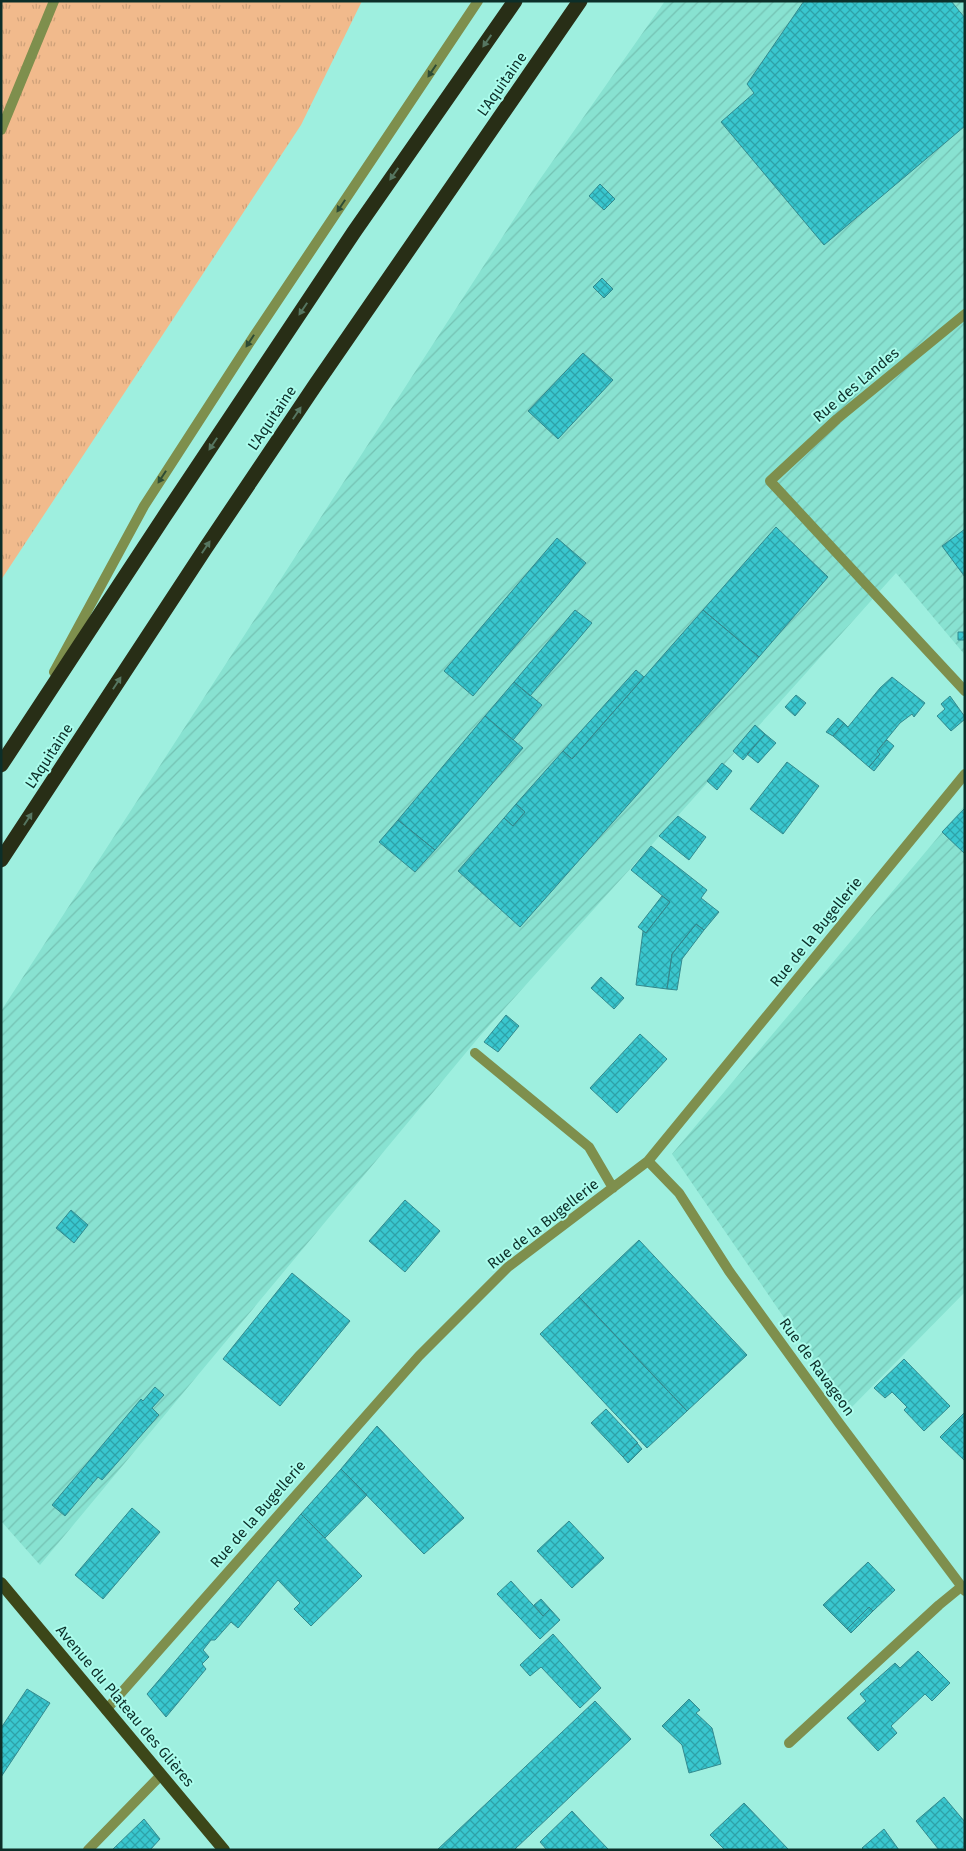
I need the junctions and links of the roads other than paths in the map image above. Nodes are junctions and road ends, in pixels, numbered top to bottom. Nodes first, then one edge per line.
1 (54, 1) edge
2 (478, 1) edge
3 (515, 1) edge
4 (580, 1) edge
5 (1, 130) edge
6 (965, 314) edge
7 (965, 691) edge
8 (17, 741) junction
9 (1, 765) edge
10 (965, 774) edge
11 (1, 860) edge
12 (475, 1053) dead end
13 (648, 1161) junction
14 (613, 1188) junction
15 (1, 1583) edge
16 (963, 1589) edge
17 (106, 1710) junction
18 (789, 1743) dead end
19 (161, 1775) junction
20 (88, 1850) edge
21 (224, 1850) edge

1 - 5 street
2 -> 8 street
3 -> 8 highway
11 -> 4 highway, L'Aquitaine
6 - 7 street, Rue des Landes
8 - 9 highway
10 - 13 street, Rue de la Bugellerie
12 - 14 street
13 - 14 street, Rue de la Bugellerie
13 - 16 street, Rue de Ravageon
14 - 17 street, Rue de la Bugellerie
15 - 17 main road, Avenue du Plateau des Glières
16 - 18 street
17 - 19 main road, Avenue du Plateau des Glières
19 - 20 street
19 - 21 main road, Avenue du Plateau des Glières

